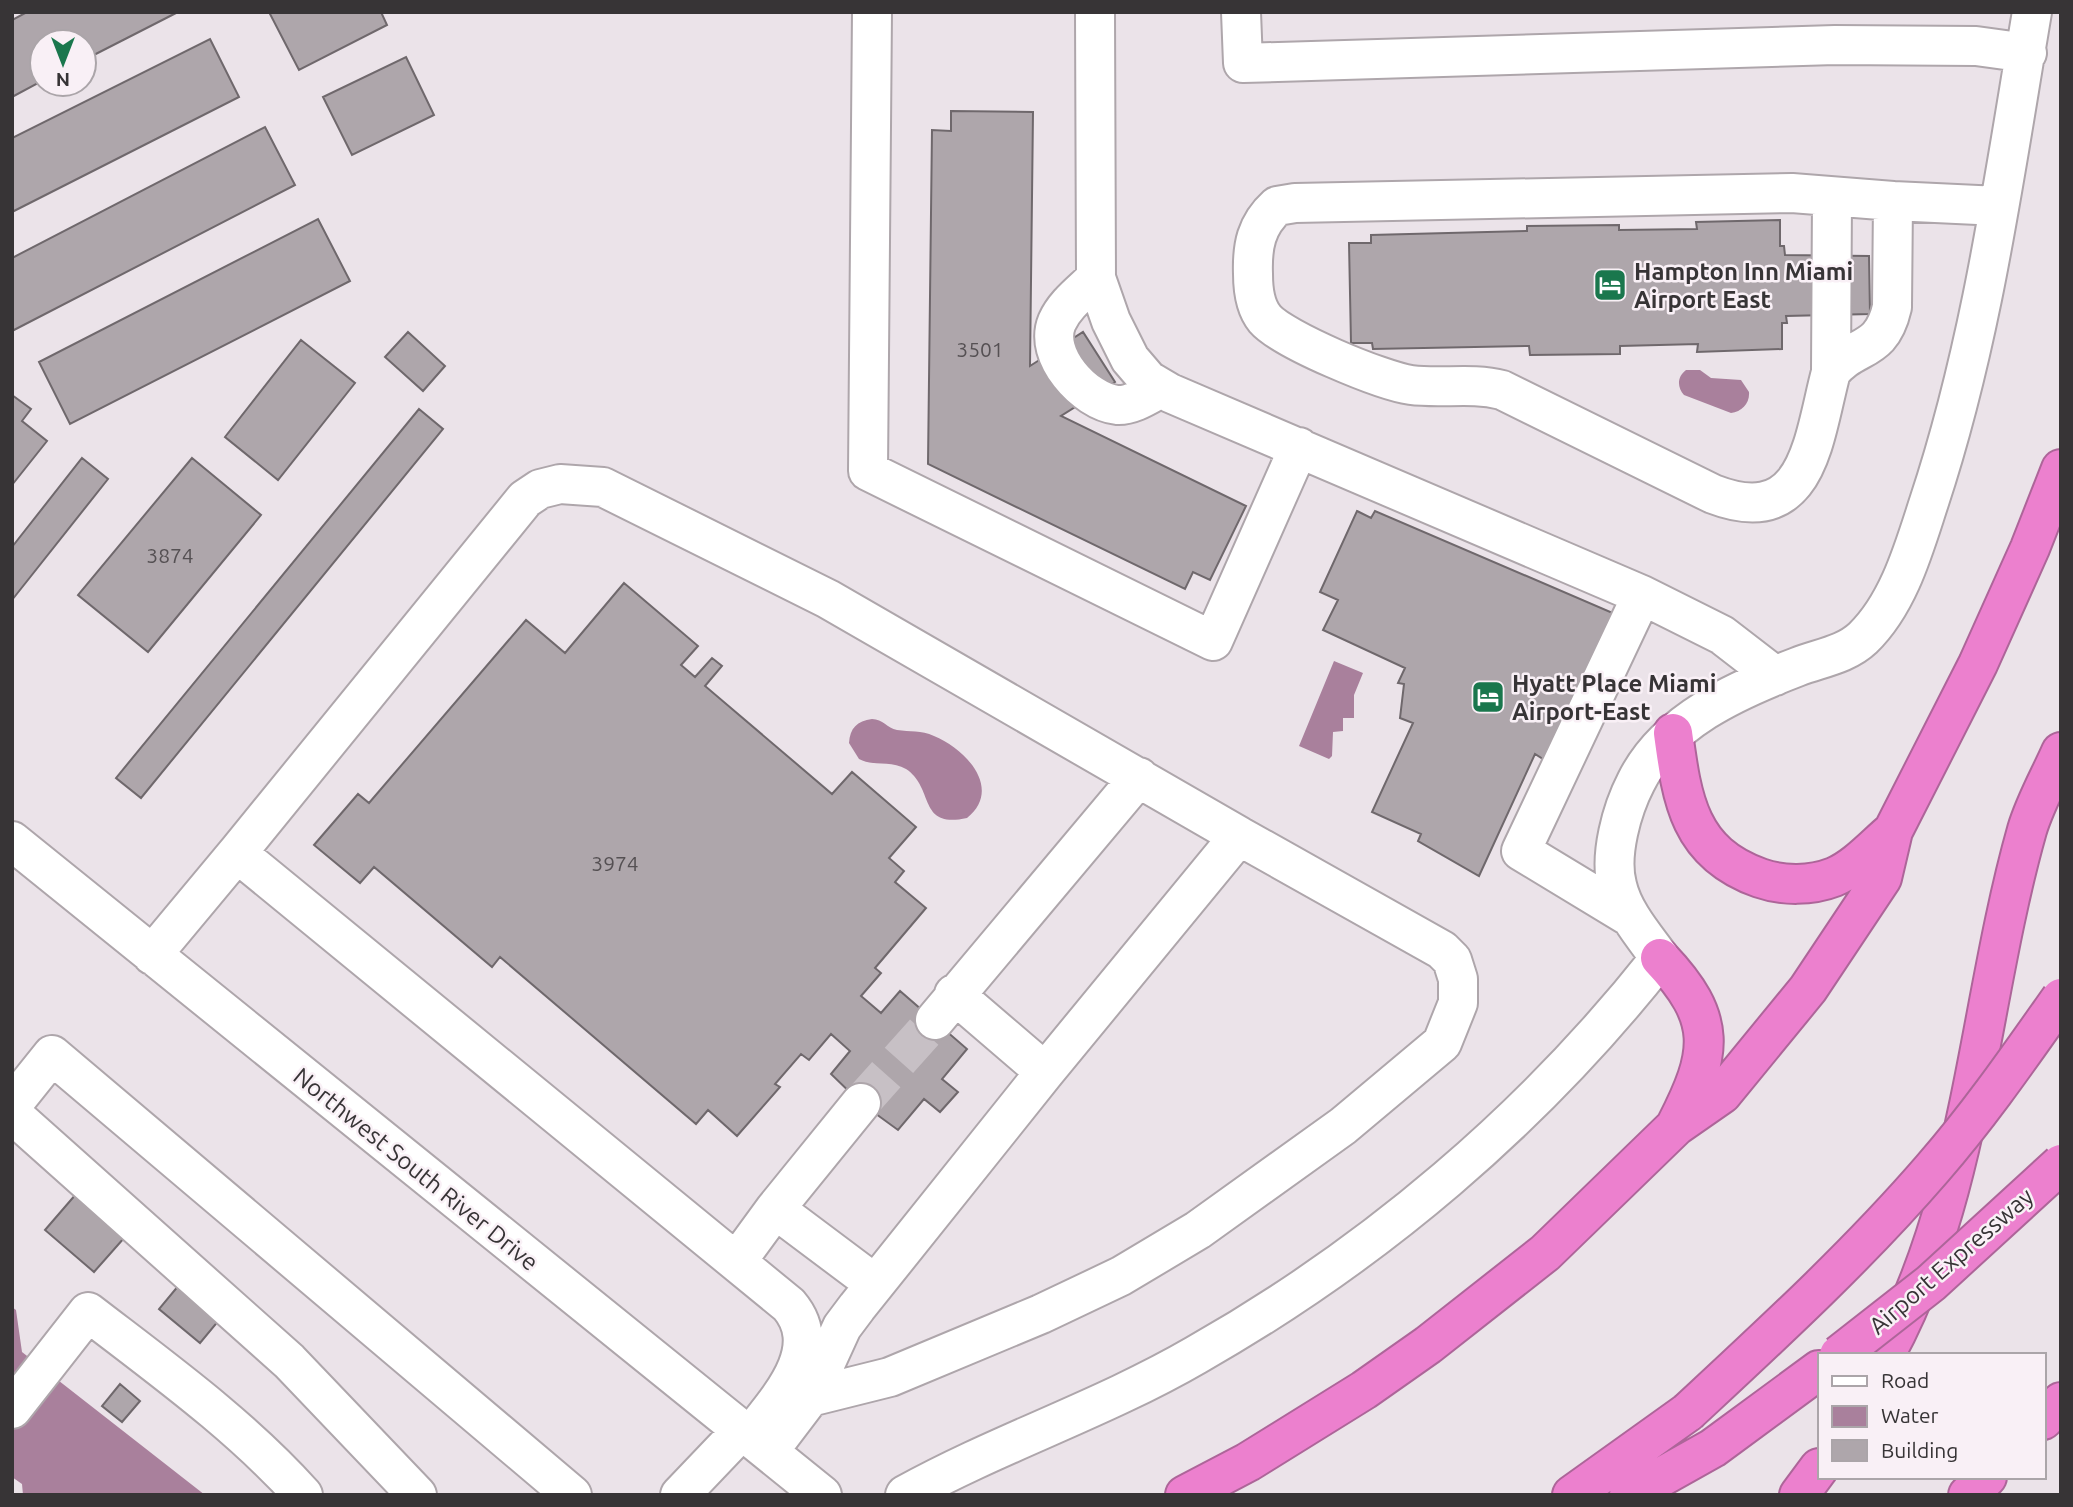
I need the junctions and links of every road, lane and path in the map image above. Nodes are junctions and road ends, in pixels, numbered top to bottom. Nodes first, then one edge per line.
1 (872, 12) edge
2 (1095, 12) edge
3 (1241, 12) edge
4 (2024, 27) edge
5 (1832, 198) junction
6 (1893, 201) junction
7 (1999, 206) junction
8 (1096, 278) junction
9 (1831, 372) junction
10 (1161, 388) junction
11 (1300, 447) junction
12 (2061, 469) edge
13 (1642, 595) junction
14 (1775, 676) junction
15 (1674, 733) junction
16 (2061, 752) edge
17 (1139, 777) junction
18 (1892, 831) junction
19 (1240, 836) junction
20 (12, 841) edge
21 (237, 853) junction
22 (1630, 917) junction
23 (152, 955) junction
24 (1660, 958) junction
25 (2061, 998) edge
26 (1045, 1072) junction
27 (861, 1103) tunnel mouth
28 (12, 1105) edge
29 (12, 1114) edge
30 (1676, 1126) junction
31 (2061, 1164) edge
32 (775, 1209) junction
33 (737, 1261) junction
34 (875, 1284) junction
35 (1842, 1353) edge
36 (1886, 1353) edge
37 (1818, 1371) edge
38 (810, 1397) junction
39 (2061, 1402) edge
40 (12, 1409) edge
41 (2045, 1418) edge
42 (753, 1439) junction
43 (1818, 1469) edge
44 (1985, 1479) edge
45 (303, 1495) edge
46 (417, 1495) edge
47 (572, 1495) edge
48 (680, 1495) edge
49 (822, 1495) edge
50 (905, 1495) edge
51 (1185, 1495) edge
52 (1572, 1495) edge
53 (1629, 1495) edge
54 (1799, 1495) edge
55 (1968, 1495) edge

1 - 11 street
2 - 8 street
3 - 4 street
4 - 7 street
5 - 6 street
5 - 9 street
5 - 9 street
6 - 7 street
6 - 9 street
7 - 14 street
8 - 10 street
8 - 10 street
10 - 11 street
11 - 13 street
12 - 18 highway
13 - 14 street
13 - 22 street
14 - 15 street
15 - 18 highway
15 - 22 street
16 - 36 highway
17 - 19 street
17 - 21 street
17 - 26 street
18 - 30 highway
19 - 26 street
19 - 38 street
20 - 23 street, Northwest South River Drive
21 - 23 street
21 - 33 street
22 - 24 street
23 - 42 street, Northwest South River Drive
24 - 30 highway
24 - 50 street
25 - 52 highway, bridge
26 - 34 street
27 - 32 street
28 - 47 street
29 - 46 street
30 - 51 highway
31 - 35 highway, Airport Expressway, bridge
32 - 33 street
32 - 34 street
33 - 42 street
34 - 38 street
37 - 53 highway
38 - 42 street
39 - 41 highway
40 - 45 street
42 - 48 street
42 - 49 street, Northwest South River Drive
43 - 54 highway
44 - 55 highway

